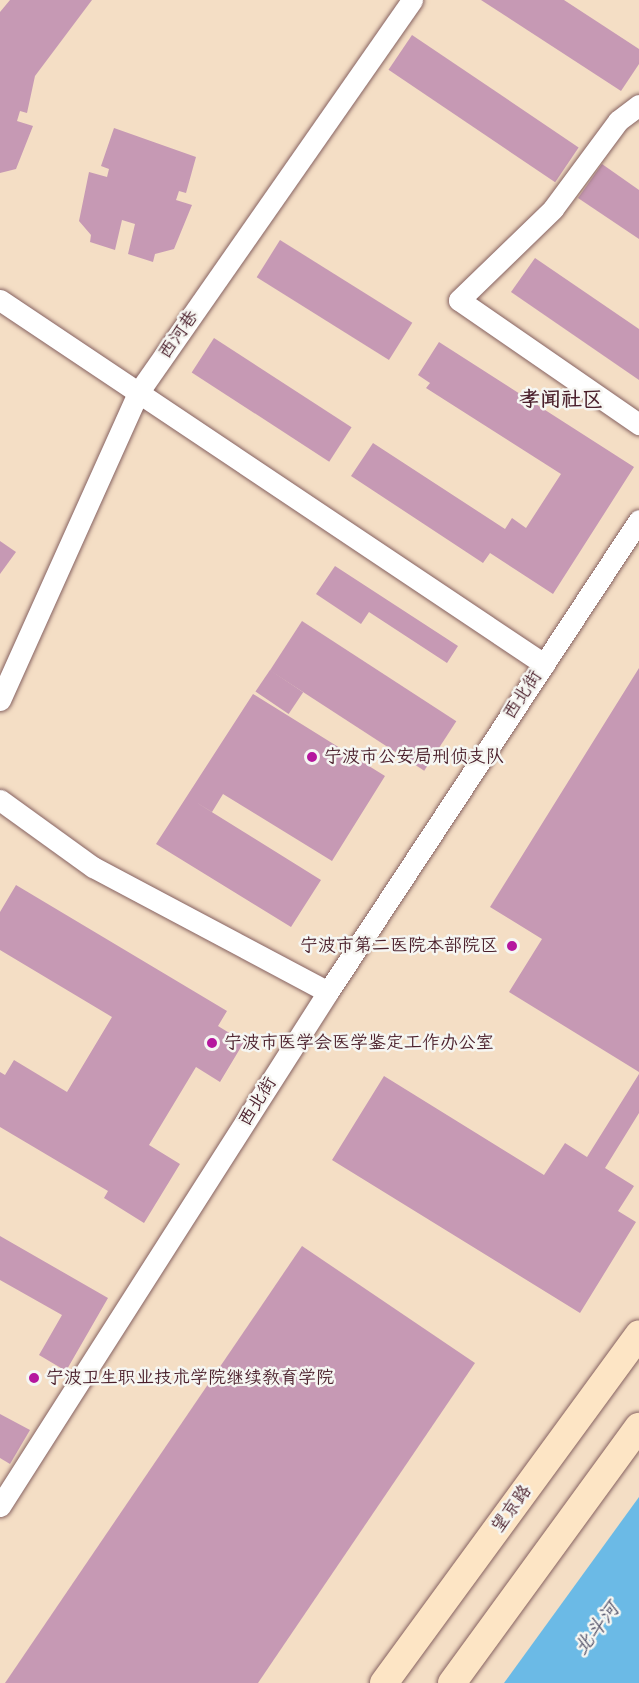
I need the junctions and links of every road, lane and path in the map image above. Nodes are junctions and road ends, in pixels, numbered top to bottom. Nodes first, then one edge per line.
1 (412, 0) edge
2 (639, 105) edge
3 (0, 300) edge
4 (138, 393) junction
5 (639, 424) edge
6 (639, 520) edge
7 (544, 664) junction
8 (0, 700) edge
9 (2, 807) edge
10 (328, 992) junction
11 (639, 1334) edge
12 (639, 1427) edge
13 (0, 1506) edge
14 (384, 1683) edge
15 (452, 1683) edge

1 - 4 street, 西河巷
2 - 5 street
3 - 4 street
4 - 7 street
4 - 8 street, 西河巷
6 - 7 street, 西北街
7 - 10 street, 西北街
9 - 10 street
10 - 13 street, 西北街
11 - 14 main road, 望京路
12 - 15 main road

